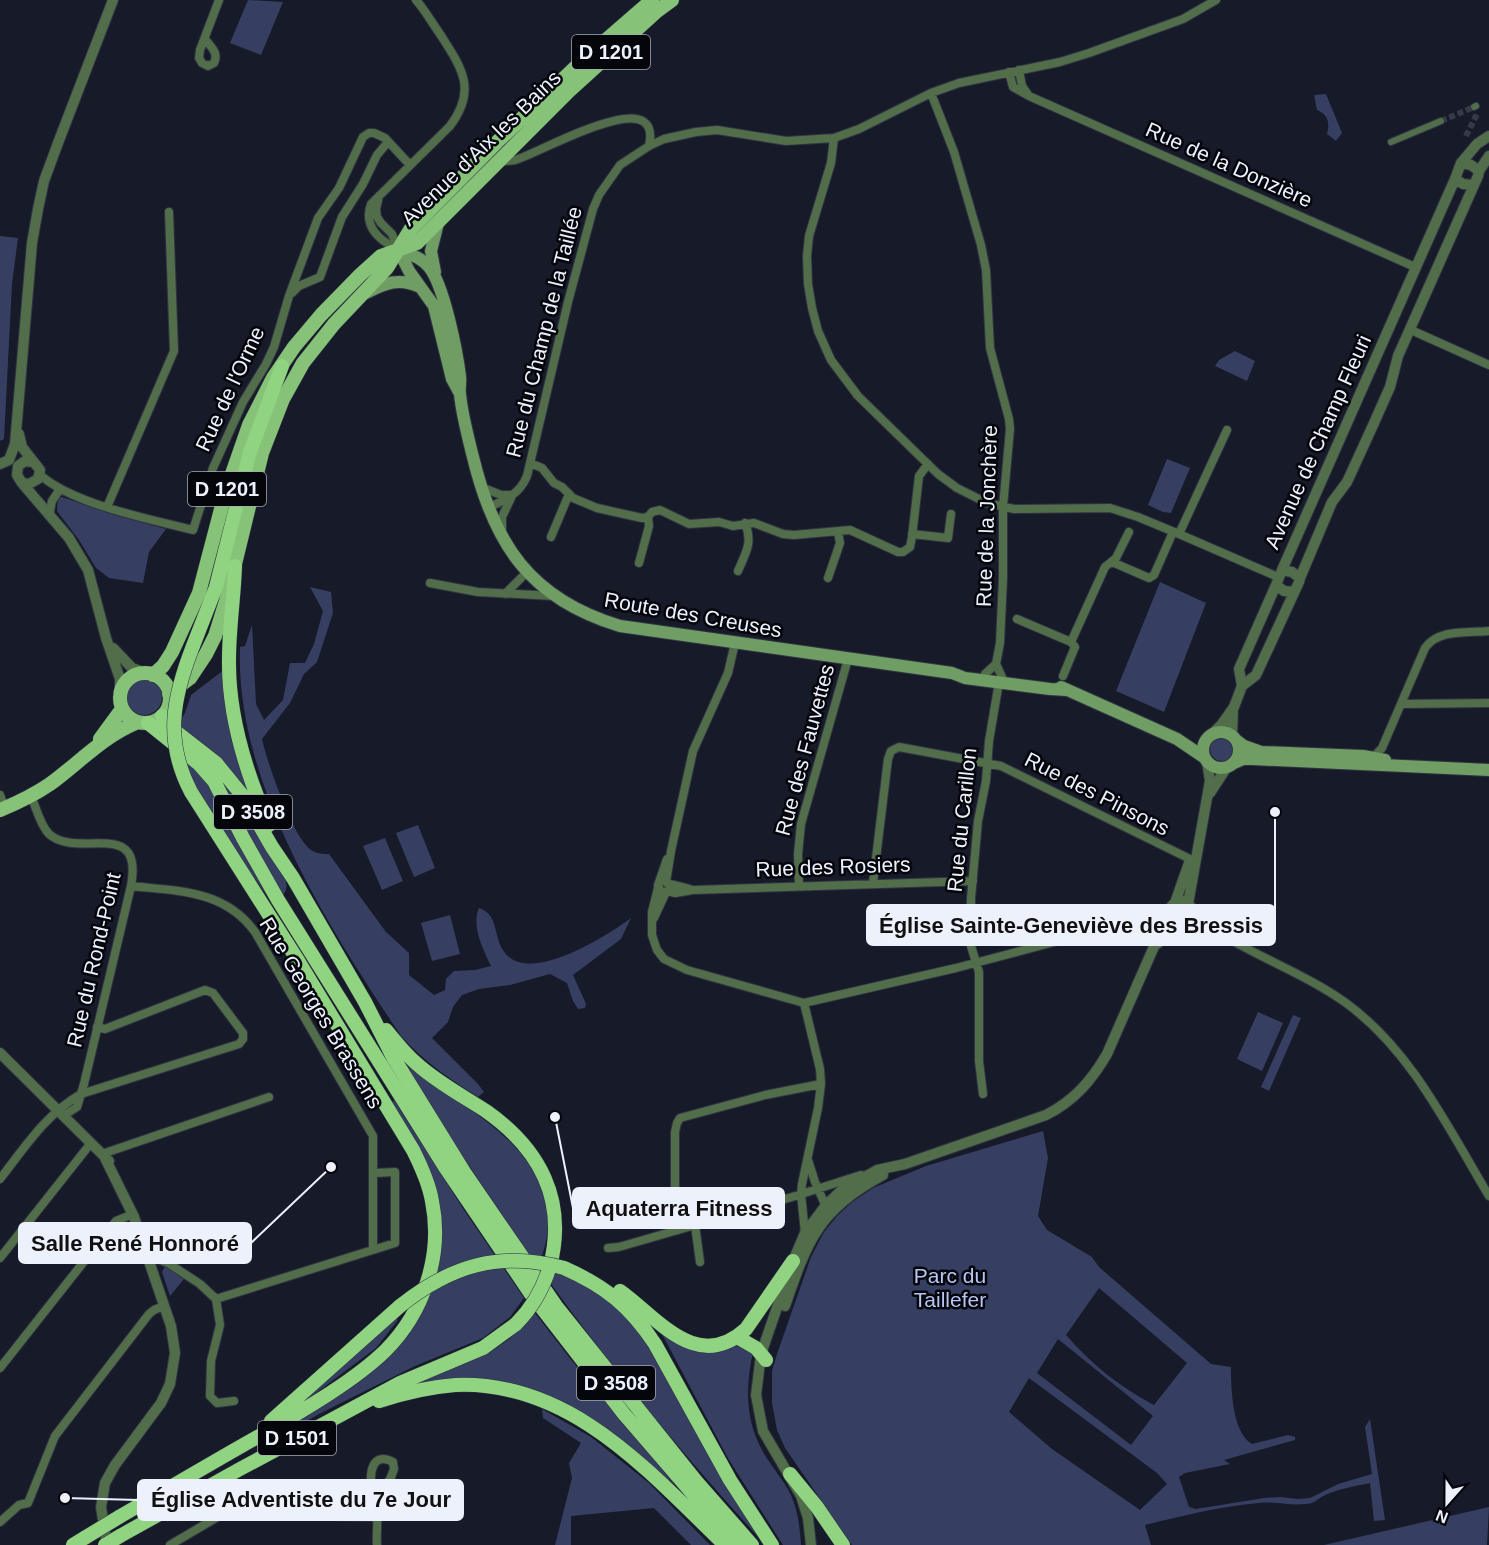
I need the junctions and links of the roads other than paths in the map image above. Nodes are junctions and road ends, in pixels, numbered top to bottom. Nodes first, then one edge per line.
1 (113, 0) edge
2 (219, 0) edge
3 (416, 0) edge
4 (652, 0) edge
5 (672, 0) edge
6 (1216, 0) edge
7 (205, 39) dead end
8 (1019, 70) junction
9 (1009, 72) junction
10 (931, 93) junction
11 (1029, 96) junction
12 (1441, 121) tunnel mouth
13 (1489, 136) edge
14 (834, 138) junction
15 (388, 142) junction
16 (1391, 142) dead end
17 (649, 146) junction
18 (1489, 156) edge
19 (501, 161) junction
20 (1461, 164) junction
21 (410, 165) junction
22 (1479, 171) junction
23 (1455, 178) junction
24 (1472, 186) junction
25 (170, 212) dead end
26 (438, 224) junction
27 (398, 249) junction
28 (1415, 267) junction
29 (434, 276) junction
30 (423, 288) junction
31 (289, 296) junction
32 (357, 298) junction
33 (1395, 314) junction
34 (1389, 329) junction
35 (1410, 329) junction
36 (1489, 365) edge
37 (282, 366) junction
38 (460, 393) junction
39 (17, 428) junction
40 (1227, 430) dead end
41 (15, 444) junction
42 (33, 462) junction
43 (530, 463) junction
44 (0, 464) edge
45 (928, 464) junction
46 (18, 467) junction
47 (38, 478) junction
48 (22, 483) junction
49 (481, 487) junction
50 (60, 489) junction
51 (570, 494) junction
52 (513, 495) junction
53 (107, 507) junction
54 (1003, 507) junction
55 (488, 508) junction
56 (51, 514) junction
57 (951, 514) dead end
58 (648, 517) junction
59 (745, 523) junction
60 (838, 532) junction
61 (1129, 532) dead end
62 (1176, 533) junction
63 (912, 534) junction
64 (551, 537) dead end
65 (504, 543) junction
66 (1112, 562) junction
67 (639, 563) dead end
68 (235, 566) junction
69 (528, 572) junction
70 (738, 572) dead end
71 (828, 578) dead end
72 (1279, 578) junction
73 (1300, 578) junction
74 (430, 584) dead end
75 (1293, 592) junction
76 (505, 594) junction
77 (554, 596) junction
78 (1017, 619) dead end
79 (1489, 631) edge
80 (106, 638) junction
81 (1071, 642) junction
82 (735, 643) junction
83 (848, 659) junction
84 (996, 664) junction
85 (151, 674) junction
86 (952, 674) junction
87 (985, 674) junction
88 (1063, 676) dead end
89 (1001, 680) junction
90 (1242, 686) junction
91 (120, 693) junction
92 (169, 694) junction
93 (1489, 703) edge
94 (1401, 704) junction
95 (1234, 707) junction
96 (122, 709) junction
97 (162, 716) junction
98 (143, 723) junction
99 (1209, 738) junction
100 (1234, 738) junction
101 (1178, 739) junction
102 (94, 747) junction
103 (1375, 758) junction
104 (1206, 760) junction
105 (987, 763) junction
106 (1230, 765) junction
107 (1349, 765) junction
108 (1419, 767) junction
109 (1489, 770) edge
110 (32, 796) junction
111 (1207, 799) junction
112 (2, 804) edge
113 (1200, 830) junction
114 (1190, 859) junction
115 (294, 878) junction
116 (973, 881) junction
117 (873, 883) junction
118 (131, 886) junction
119 (799, 886) junction
120 (664, 887) junction
121 (278, 900) junction
122 (1173, 906) junction
123 (1190, 906) junction
124 (1184, 922) junction
125 (1209, 927) junction
126 (1098, 937) dead end
127 (1157, 944) junction
128 (976, 963) junction
129 (365, 1002) junction
130 (804, 1003) junction
131 (98, 1027) junction
132 (0, 1053) edge
133 (821, 1084) junction
134 (81, 1094) junction
135 (983, 1094) dead end
136 (269, 1097) dead end
137 (78, 1107) junction
138 (60, 1113) junction
139 (75, 1127) junction
140 (405, 1137) junction
141 (91, 1143) junction
142 (104, 1156) junction
143 (808, 1160) junction
144 (904, 1164) junction
145 (877, 1170) junction
146 (374, 1173) junction
147 (0, 1179) edge
148 (818, 1188) junction
149 (801, 1194) junction
150 (1489, 1196) edge
151 (803, 1207) junction
152 (825, 1210) junction
153 (132, 1211) junction
154 (695, 1225) junction
155 (678, 1230) junction
156 (805, 1233) junction
157 (608, 1248) dead end
158 (373, 1249) junction
159 (0, 1258) edge
160 (793, 1261) junction
161 (149, 1262) junction
162 (700, 1262) dead end
163 (557, 1267) junction
164 (216, 1299) junction
165 (164, 1306) junction
166 (737, 1337) junction
167 (764, 1357) junction
168 (0, 1368) edge
169 (234, 1401) dead end
170 (354, 1408) junction
171 (247, 1443) junction
172 (790, 1474) junction
173 (377, 1503) junction
174 (376, 1517) junction
175 (0, 1522) edge
176 (73, 1545) edge
177 (106, 1545) edge
178 (170, 1545) edge
179 (377, 1545) edge
180 (724, 1545) edge
181 (737, 1545) edge
182 (752, 1545) edge
183 (772, 1545) edge
184 (811, 1545) edge
185 (843, 1545) edge

1 - 39 street
2 - 7 street
3 - 21 street
4 - 27 main road, Avenue d'Aix les Bains / D 1201
5 - 19 main road, Avenue d'Aix les Bains / D 1201
6 - 8 street, Rue du Champ de la Taillée
8 - 9 street, Rue du Champ de la Taillée
8 - 11 street
9 - 10 street, Rue du Champ de la Taillée
9 - 11 street, Rue de la Donzière
10 - 14 street, Rue du Champ de la Taillée
10 - 54 street, Rue de la Jonchère
11 - 28 street, Rue de la Donzière
12 - 16 street
13 - 20 street, Avenue de Champ Fleuri
14 - 17 street, Rue du Champ de la Taillée
14 - 45 street
15 - 21 street
15 - 31 street
15 - 31 street, Rue de l'Orme
17 - 19 street
17 - 43 street, Rue du Champ de la Taillée
18 - 22 street, Avenue de Champ Fleuri
19 - 26 main road, Avenue d'Aix les Bains / D 1201
20 - 22 street
20 - 23 street, Avenue de Champ Fleuri
21 - 27 street
22 - 24 street, Avenue de Champ Fleuri
23 - 24 street
23 - 28 street, Avenue de Champ Fleuri
24 - 35 street, Avenue de Champ Fleuri
25 - 53 street
26 - 27 main road, Avenue d'Aix les Bains / D 1201
26 - 29 main road, Route des Creuses
27 - 29 main road, Route des Creuses
27 - 30 main road, Route des Creuses
27 - 32 main road, Avenue d'Aix les Bains / D 1201
27 - 37 main road, Avenue d'Aix les Bains / D 1201
28 - 33 street, Avenue de Champ Fleuri
29 - 38 main road, Route des Creuses
30 - 32 main road
30 - 38 main road, Route des Creuses
31 - 53 street, Rue de l'Orme
32 - 68 main road, Avenue d'Aix les Bains / D 1201
33 - 34 street, Avenue de Champ Fleuri
33 - 35 street
34 - 35 street, Avenue de Champ Fleuri
34 - 72 street, Avenue de Champ Fleuri
35 - 36 street
35 - 73 street, Avenue de Champ Fleuri
37 - 85 main road, Avenue d'Aix les Bains / D 1201
37 - 140 highway, bridge
38 - 49 main road, Route des Creuses
39 - 41 street
39 - 42 street
40 - 62 street
41 - 44 street
41 - 46 street
42 - 46 street
42 - 47 street
43 - 51 street
43 - 52 street, Rue du Champ de la Taillée
44 - 46 street
45 - 54 street
45 - 63 street
46 - 48 street
47 - 48 street
47 - 50 street
47 - 56 street
48 - 56 street
49 - 52 street
49 - 55 main road, Route des Creuses
50 - 53 street
50 - 56 street
51 - 58 street
51 - 64 street
52 - 55 street
52 - 65 street, Rue du Champ de la Taillée
54 - 62 street
54 - 84 street, Rue de la Jonchère
55 - 65 main road, Route des Creuses
56 - 80 street
57 - 63 street
58 - 59 street
58 - 67 street
59 - 60 street
59 - 70 street
60 - 63 street
60 - 71 street
61 - 66 street
62 - 66 street
62 - 72 street
65 - 69 main road, Route des Creuses
66 - 81 street
68 - 92 main road, Avenue d'Aix les Bains / D 1201
68 - 115 highway
69 - 76 street
69 - 77 main road, Route des Creuses
72 - 73 street, Avenue de Champ Fleuri
72 - 75 street
72 - 90 street, Avenue de Champ Fleuri
73 - 75 street, Avenue de Champ Fleuri
74 - 76 street
75 - 90 street, Avenue de Champ Fleuri
76 - 77 street
77 - 82 main road, Route des Creuses
78 - 81 street
79 - 94 street
80 - 85 street
80 - 91 street
81 - 88 street
82 - 83 main road, Route des Creuses
82 - 120 street
83 - 86 main road, Route des Creuses
83 - 119 street, Rue des Fauvettes
84 - 87 street
84 - 89 street
85 - 91 main road
85 - 92 main road
86 - 87 main road, Route des Creuses
86 - 89 main road, Route des Creuses
87 - 89 main road, Route des Creuses
89 - 101 main road, Route des Creuses
89 - 105 street, Rue du Carillon
90 - 95 street, Avenue de Champ Fleuri
91 - 96 main road
92 - 97 main road
93 - 94 street
94 - 103 street
95 - 99 street, Avenue de Champ Fleuri
95 - 100 street, Avenue de Champ Fleuri
96 - 98 main road
96 - 102 main road
97 - 98 main road
97 - 115 highway, D 3508
98 - 102 main road
98 - 121 highway, D 3508
99 - 100 main road
99 - 101 main road, Route des Creuses
99 - 104 main road
100 - 103 main road
100 - 106 main road
101 - 104 main road, Route des Creuses
102 - 110 main road
103 - 107 street
103 - 108 main road
104 - 106 main road
104 - 111 street
105 - 114 street, Rue des Pinsons
105 - 116 street, Rue du Carillon
105 - 117 street, Rue des Pinsons
106 - 107 main road
106 - 111 street
107 - 108 main road
108 - 109 main road
110 - 112 main road
110 - 118 street, Rue du Rond-Point
111 - 113 street
113 - 114 street
113 - 123 street
114 - 122 street
115 - 129 highway, D 3508
116 - 117 street, Rue des Rosiers
116 - 128 street, Rue du Carillon
117 - 119 street, Rue des Rosiers
118 - 131 street, Rue du Rond-Point
118 - 146 street, Rue Georges Brassens
119 - 120 street, Rue des Rosiers
120 - 130 street
121 - 140 highway
121 - 181 highway, D 3508
122 - 123 street
122 - 124 street
122 - 127 street
123 - 124 street
123 - 125 street
124 - 125 street
124 - 127 street
125 - 150 street
126 - 128 street
127 - 144 street
128 - 130 street
128 - 135 street, Rue du Carillon
129 - 163 highway
129 - 182 highway, D 3508
130 - 133 street
131 - 134 street, Rue du Rond-Point
131 - 134 street
132 - 138 street
133 - 143 street
133 - 155 street
134 - 137 street, Rue du Rond-Point
134 - 138 street
136 - 142 street
137 - 138 street
137 - 139 street, Rue du Rond-Point
138 - 139 street
138 - 147 street
139 - 141 street
140 - 171 highway
141 - 142 street
141 - 159 street
142 - 153 street
143 - 148 street
143 - 149 street
144 - 145 street
144 - 152 street
145 - 148 street
145 - 152 street
146 - 158 street, Rue Georges Brassens
146 - 158 street
148 - 149 street
148 - 152 street
149 - 151 street
149 - 154 street
151 - 152 street
151 - 156 street
152 - 156 street
152 - 167 street
153 - 161 street
153 - 168 street
154 - 155 street
154 - 162 street
155 - 157 street
156 - 160 street
158 - 164 street
160 - 166 highway
160 - 167 street
161 - 164 street
161 - 165 street
163 - 166 highway
163 - 170 highway, bridge
163 - 171 highway, bridge
163 - 183 highway
164 - 169 street
165 - 175 street
165 - 177 street
166 - 167 highway
167 - 172 street
170 - 177 highway, D 1501, bridge
170 - 180 highway
171 - 176 highway, D 1501, bridge
172 - 184 street
172 - 185 highway
173 - 173 street
173 - 174 street
174 - 178 street
174 - 179 street

